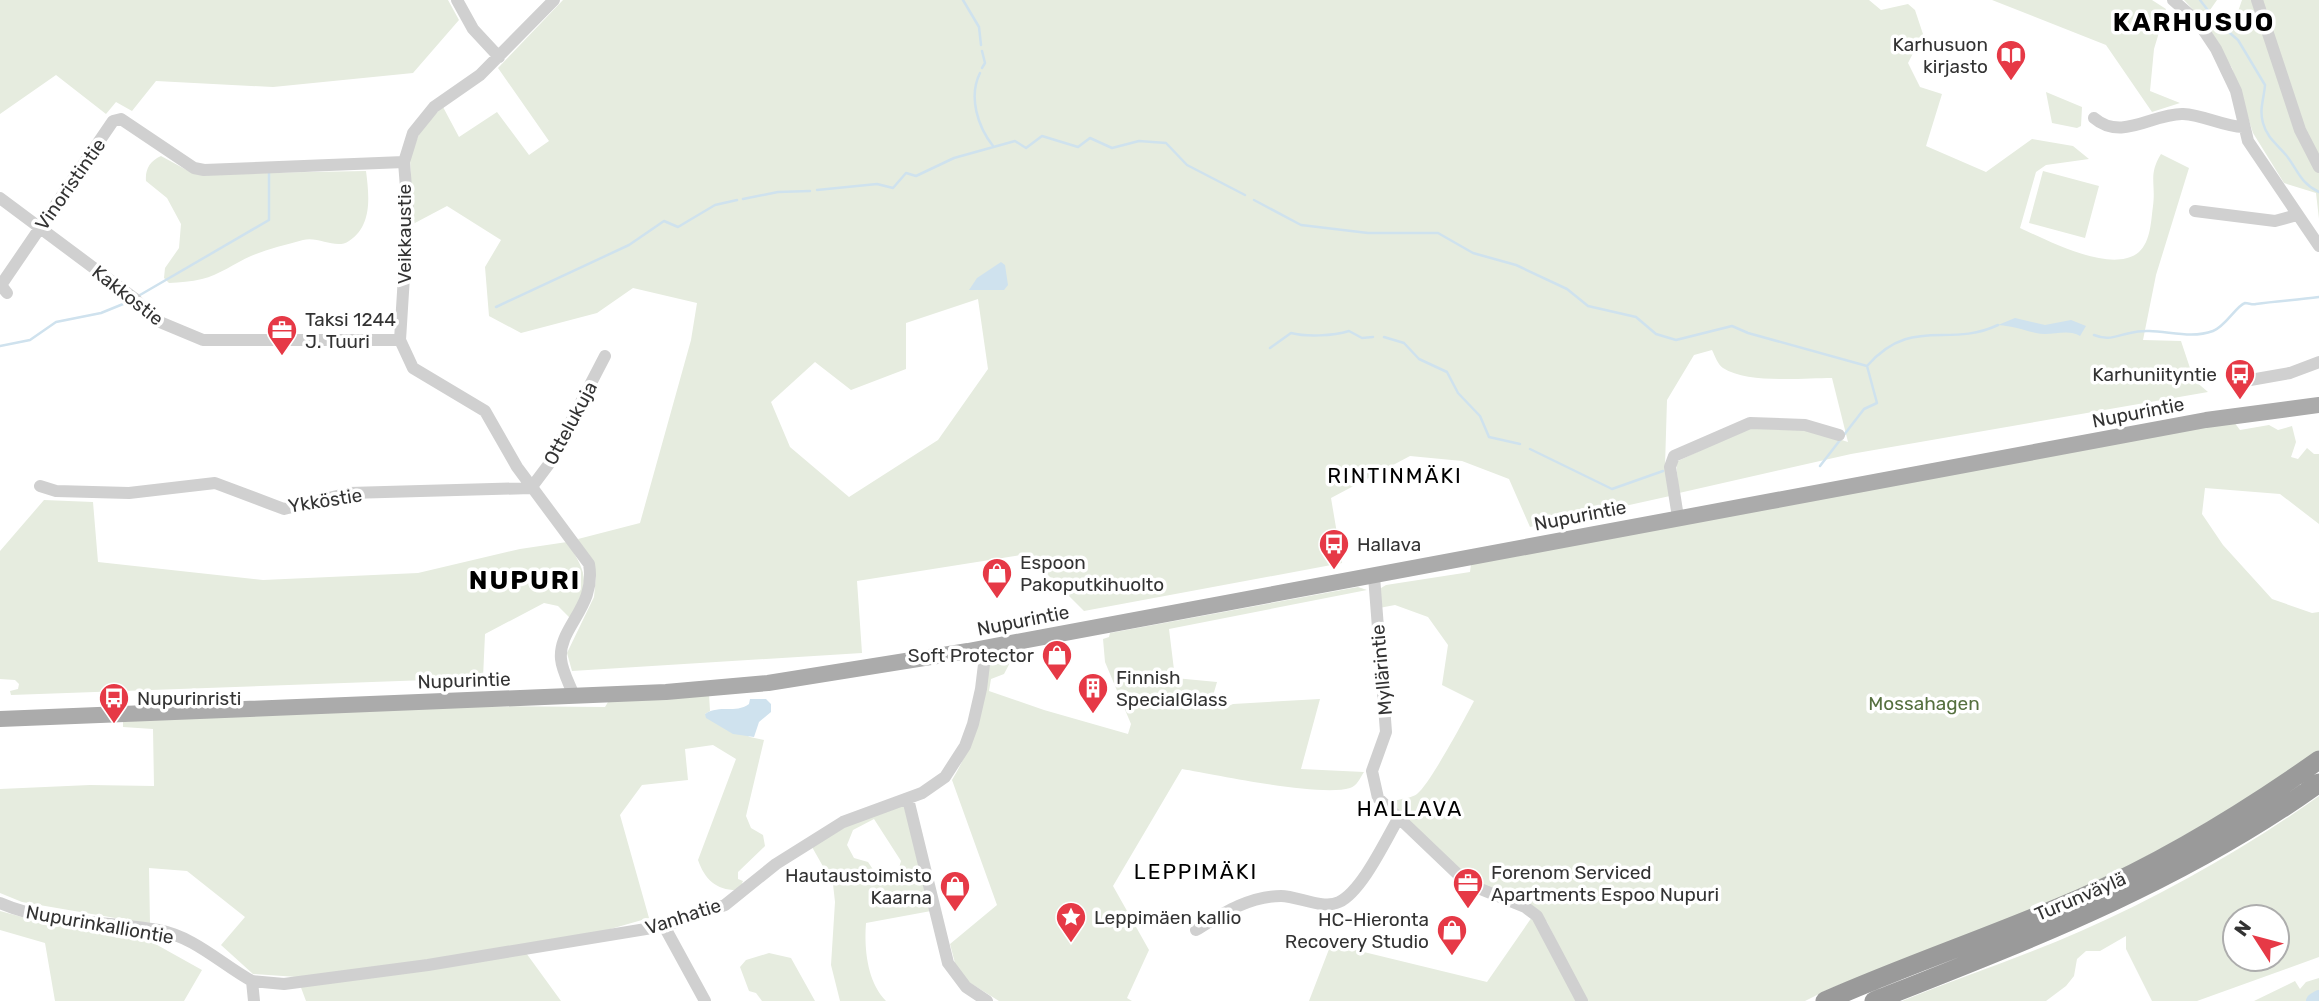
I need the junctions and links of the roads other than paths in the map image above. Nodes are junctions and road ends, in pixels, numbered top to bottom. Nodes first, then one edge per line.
1 (457, 0) edge
2 (554, 0) edge
3 (2173, 0) edge
4 (2257, 0) edge
5 (499, 57) junction
6 (2094, 118) dead end
7 (2243, 127) junction
8 (404, 162) junction
9 (2319, 167) edge
10 (0, 198) edge
11 (2196, 211) dead end
12 (2297, 215) junction
13 (40, 228) junction
14 (2319, 246) edge
15 (6, 293) dead end
16 (400, 340) junction
17 (605, 356) dead end
18 (2319, 362) edge
19 (2239, 382) dead end
20 (2319, 396) edge
21 (2319, 405) edge
22 (2207, 420) junction
23 (1839, 435) dead end
24 (40, 486) dead end
25 (531, 488) junction
26 (1678, 517) junction
27 (1374, 576) junction
28 (986, 648) junction
29 (574, 696) junction
30 (0, 719) edge
31 (2319, 760) edge
32 (2319, 783) edge
33 (908, 799) junction
34 (1398, 819) junction
35 (0, 903) edge
36 (664, 926) junction
37 (1196, 930) dead end
38 (252, 981) junction
39 (254, 1001) edge
40 (705, 1001) edge
41 (987, 1001) edge
42 (1582, 1001) edge
43 (1825, 1001) edge
44 (1874, 1001) edge

1 - 5 street
2 - 5 street, Veikkaustie
3 - 7 street
4 - 9 street
5 - 8 street, Veikkaustie
6 - 7 street
7 - 12 street
8 - 13 street, Vinoristintie
8 - 16 street, Veikkaustie
10 - 13 street, Kakkostie
11 - 12 street
12 - 14 street
13 - 15 street, Vinoristintie
13 - 16 street, Kakkostie
16 - 25 street
17 - 25 street, Ottelukuja
18 - 19 street
20 - 22 main road, Nupurintie
21 - 22 main road, Nupurintie
22 - 26 main road, Nupurintie
23 - 26 street
24 - 25 street, Ykköstie
25 - 29 street
26 - 27 main road, Nupurintie
27 - 28 main road, Nupurintie
27 - 34 street, Myllärintie
28 - 29 main road, Nupurintie
28 - 33 street, Vanhatie
29 - 30 main road, Nupurintie
31 - 43 highway, Turunväylä
32 - 44 highway, Turunväylä
33 - 36 street, Vanhatie
33 - 41 street
34 - 37 street
34 - 42 street, Myllärintie
35 - 38 street, Nupurinkalliontie
36 - 38 street, Vanhatie
36 - 40 street
38 - 39 street

